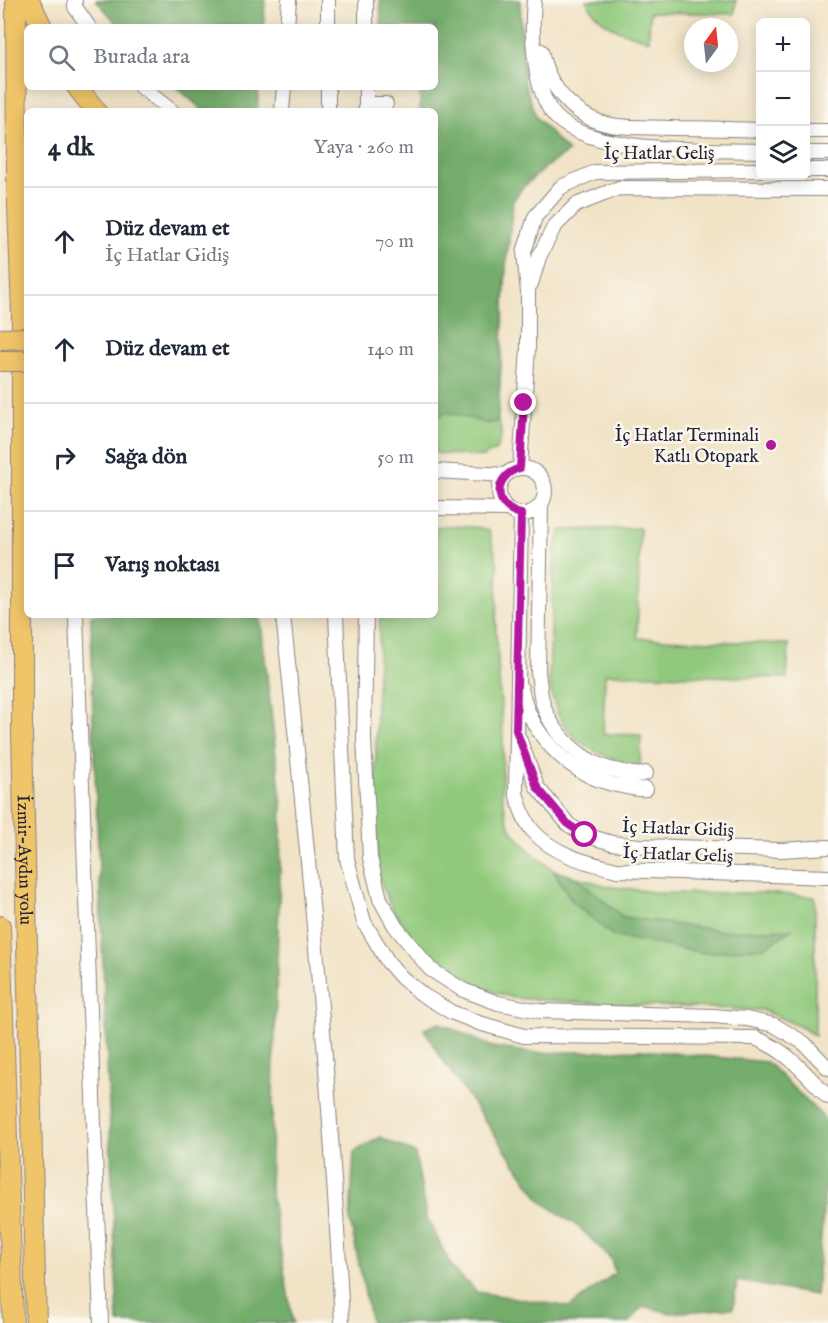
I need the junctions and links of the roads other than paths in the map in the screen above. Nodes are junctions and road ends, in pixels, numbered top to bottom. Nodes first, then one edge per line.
1 (16, 0) edge
2 (29, 0) edge
3 (75, 0) edge
4 (289, 0) edge
5 (328, 0) edge
6 (366, 0) edge
7 (534, 4) edge
8 (41, 24) edge
9 (88, 24) edge
10 (287, 24) edge
11 (328, 24) edge
12 (366, 24) edge
13 (78, 90) edge
14 (145, 90) edge
15 (284, 90) edge
16 (328, 90) edge
17 (366, 90) edge
18 (386, 104) dead end
19 (94, 108) edge
20 (168, 108) edge
21 (282, 108) edge
22 (328, 108) edge
23 (366, 108) edge
24 (756, 130) edge
25 (756, 151) edge
26 (810, 153) edge
27 (828, 153) edge
28 (756, 170) edge
29 (810, 170) edge
30 (828, 170) edge
31 (828, 189) edge
32 (24, 239) edge
33 (18, 256) junction
34 (528, 292) junction
35 (24, 338) edge
36 (0, 339) edge
37 (24, 361) edge
38 (0, 362) edge
39 (520, 468) junction
40 (438, 471) edge
41 (506, 475) junction
42 (541, 505) junction
43 (438, 508) edge
44 (507, 509) junction
45 (521, 514) junction
46 (283, 618) edge
47 (336, 618) edge
48 (366, 618) edge
49 (76, 619) edge
50 (518, 669) junction
51 (516, 730) junction
52 (646, 773) dead end
53 (646, 789) dead end
54 (828, 847) edge
55 (824, 877) edge
56 (0, 926) edge
57 (2, 1003) edge
58 (828, 1068) edge
59 (828, 1097) edge
60 (13, 1323) edge
61 (36, 1323) edge
62 (101, 1323) edge
63 (342, 1323) edge

1 - 33 highway, İzmir-Aydın yolu
2 - 8 highway
3 - 9 street
4 - 10 street
5 - 11 street
6 - 12 street
7 - 24 street
7 - 25 street
13 - 19 highway
14 - 20 street
15 - 21 street
16 - 22 street
17 - 23 street
18 - 23 street
26 - 27 street
28 - 34 street, İç Hatlar Geliş
29 - 30 street
31 - 34 street
32 - 33 highway
33 - 61 highway, İzmir-Aydın yolu
34 - 39 street
35 - 36 highway, bridge
37 - 38 highway, bridge
39 - 41 street
39 - 42 street
40 - 41 street
41 - 44 street
42 - 45 street
42 - 52 street
43 - 44 street
44 - 45 street
45 - 50 street
46 - 63 street
47 - 59 street
48 - 58 street
49 - 62 street
50 - 51 street, İç Hatlar Geliş
50 - 53 street
51 - 54 street, İç Hatlar Gidiş
51 - 55 street, İç Hatlar Geliş
56 - 57 highway, İzmir-Aydın yolu
57 - 60 highway, İzmir-Aydın yolu

